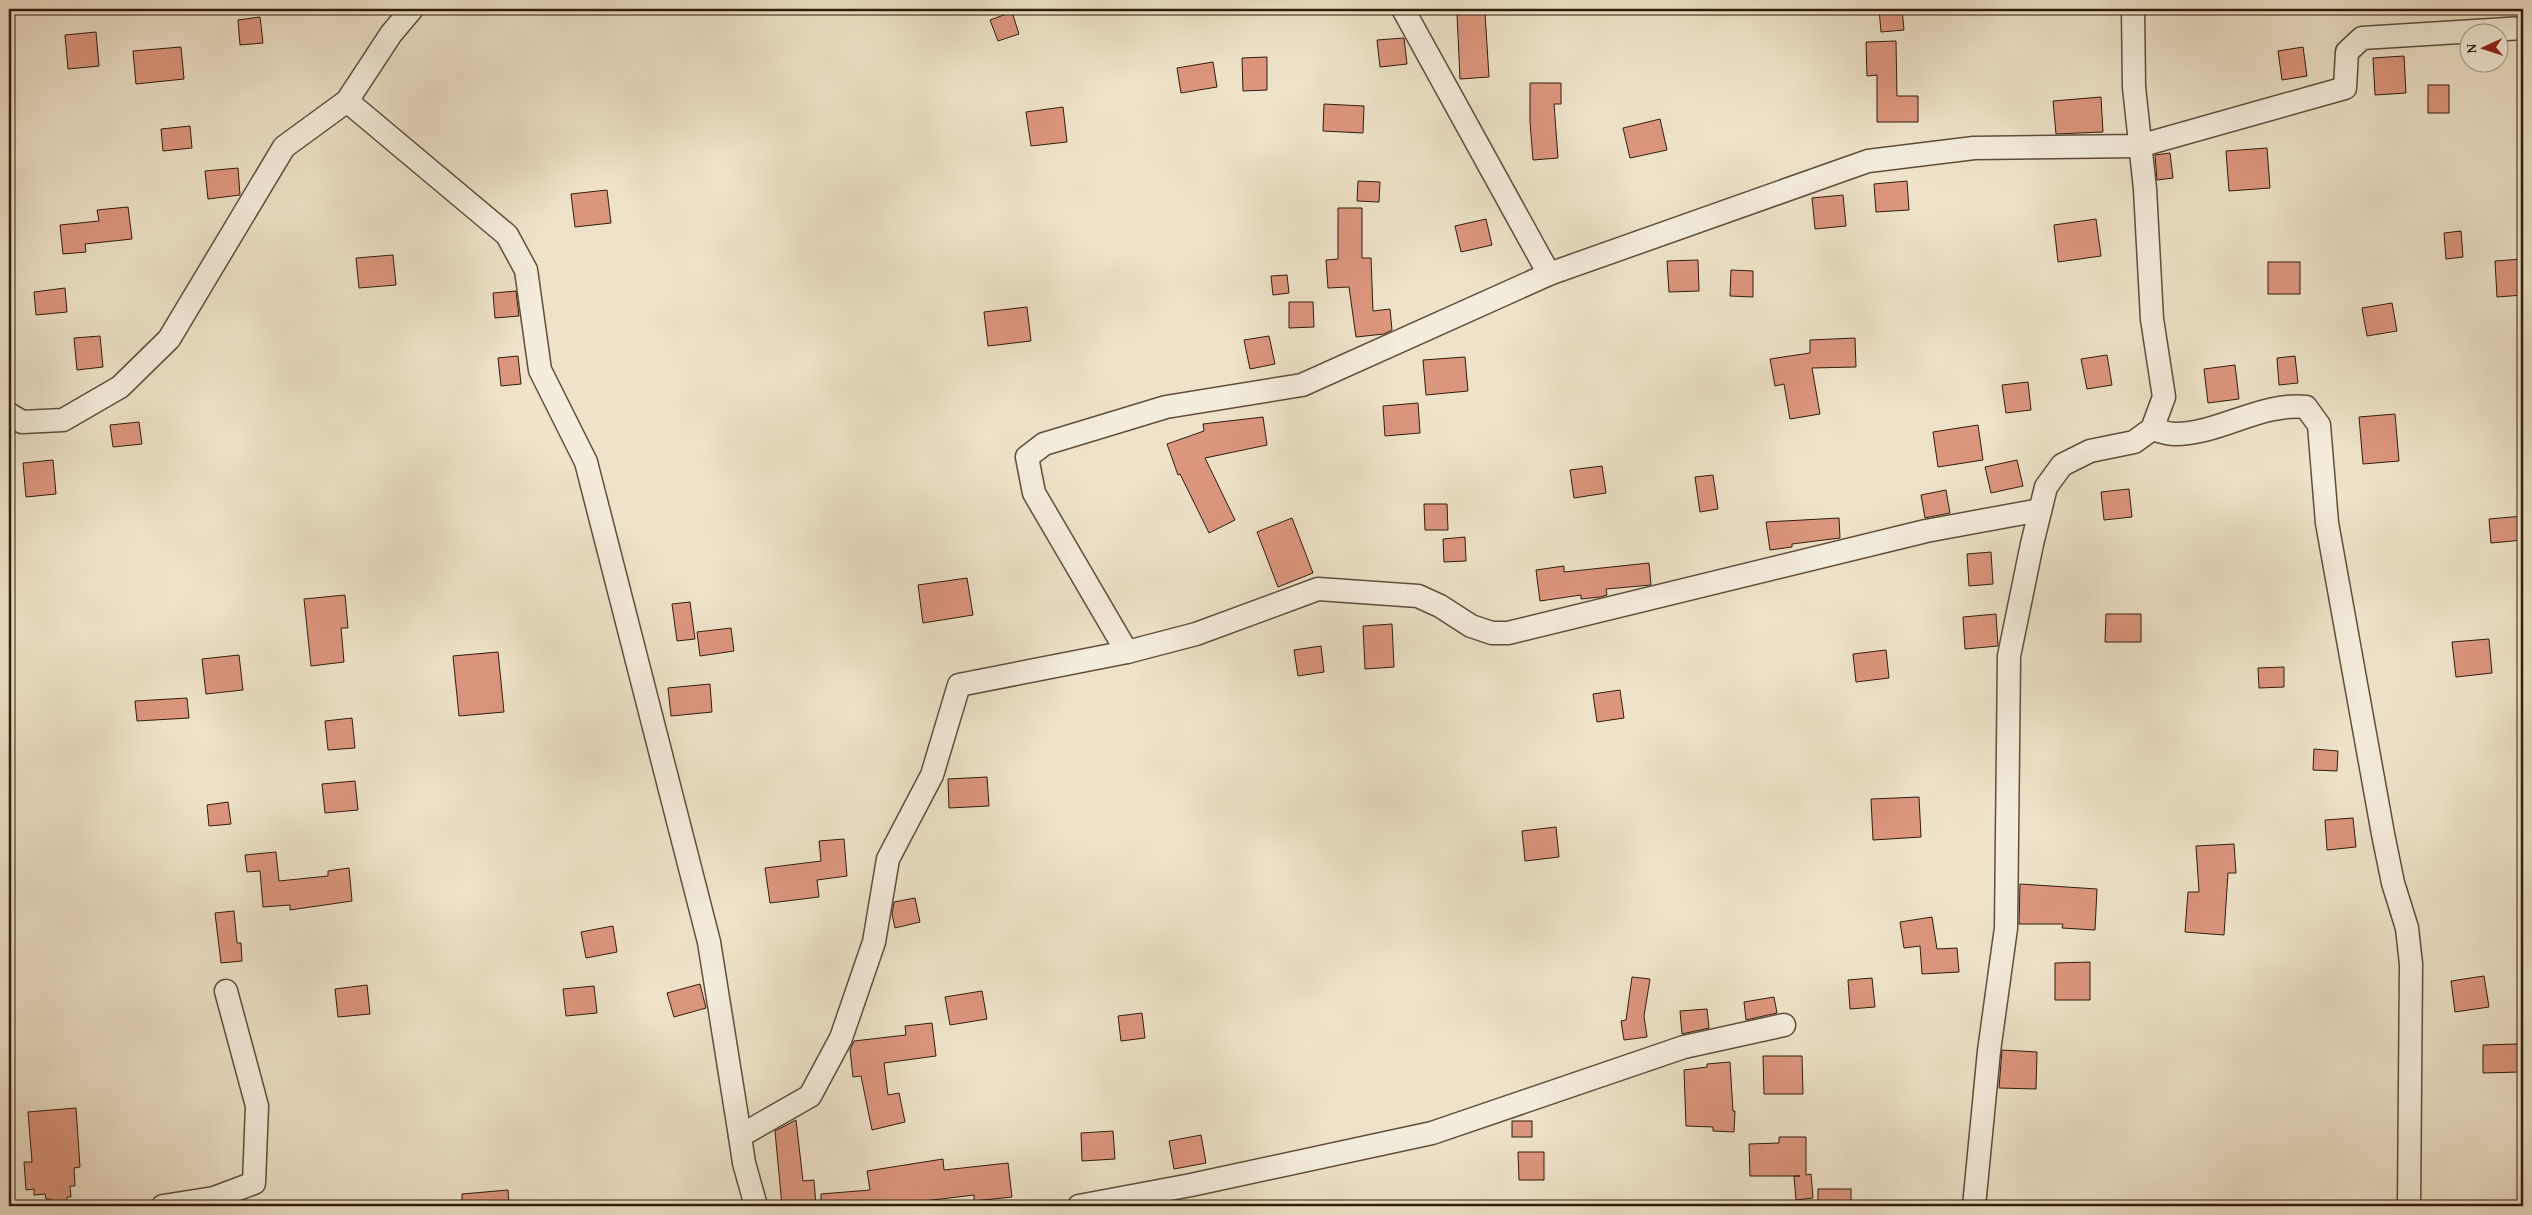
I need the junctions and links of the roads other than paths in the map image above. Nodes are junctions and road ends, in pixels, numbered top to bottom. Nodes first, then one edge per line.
1 (412, 9) edge
2 (1403, 9) edge
3 (2133, 9) edge
4 (2523, 28) edge
5 (347, 101) junction
6 (2139, 146) junction
7 (1549, 274) junction
8 (9, 414) edge
9 (2152, 429) junction
10 (2040, 510) junction
11 (1127, 652) junction
12 (226, 991) dead end
13 (1784, 1026) dead end
14 (740, 1136) junction
15 (163, 1206) edge
16 (756, 1206) edge
17 (1080, 1206) edge
18 (1974, 1206) edge
19 (2409, 1206) edge

1 - 5 street
2 - 7 street
3 - 6 street
4 - 6 street
5 - 8 street
5 - 14 street
6 - 7 street
6 - 9 street
7 - 11 street
9 - 10 street
9 - 19 street
10 - 11 street
10 - 18 street
11 - 14 street
12 - 15 street
13 - 17 street
14 - 16 street

